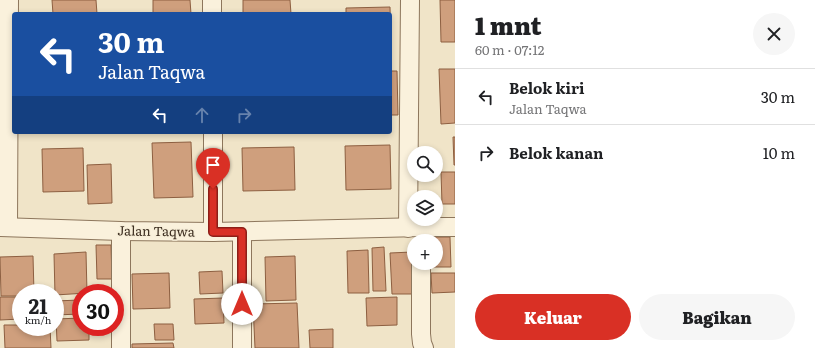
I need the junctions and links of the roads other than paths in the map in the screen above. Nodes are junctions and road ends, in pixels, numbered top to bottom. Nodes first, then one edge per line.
1 (9, 0) edge
2 (212, 0) edge
3 (410, 0) edge
4 (212, 12) edge
5 (213, 134) edge
6 (4, 227) edge
7 (455, 228) edge
8 (121, 231) junction
9 (213, 232) junction
10 (242, 232) junction
11 (417, 232) edge
12 (422, 270) edge
13 (121, 348) edge
14 (242, 348) edge
15 (424, 348) edge

1 - 6 street
2 - 4 street
3 - 11 street
5 - 9 street
6 - 8 street, Jalan Taqwa
7 - 11 street, Jalan Taqwa
8 - 9 street, Jalan Taqwa
8 - 13 street
9 - 10 street, Jalan Taqwa
10 - 11 street, Jalan Taqwa
10 - 14 street
12 - 15 street

